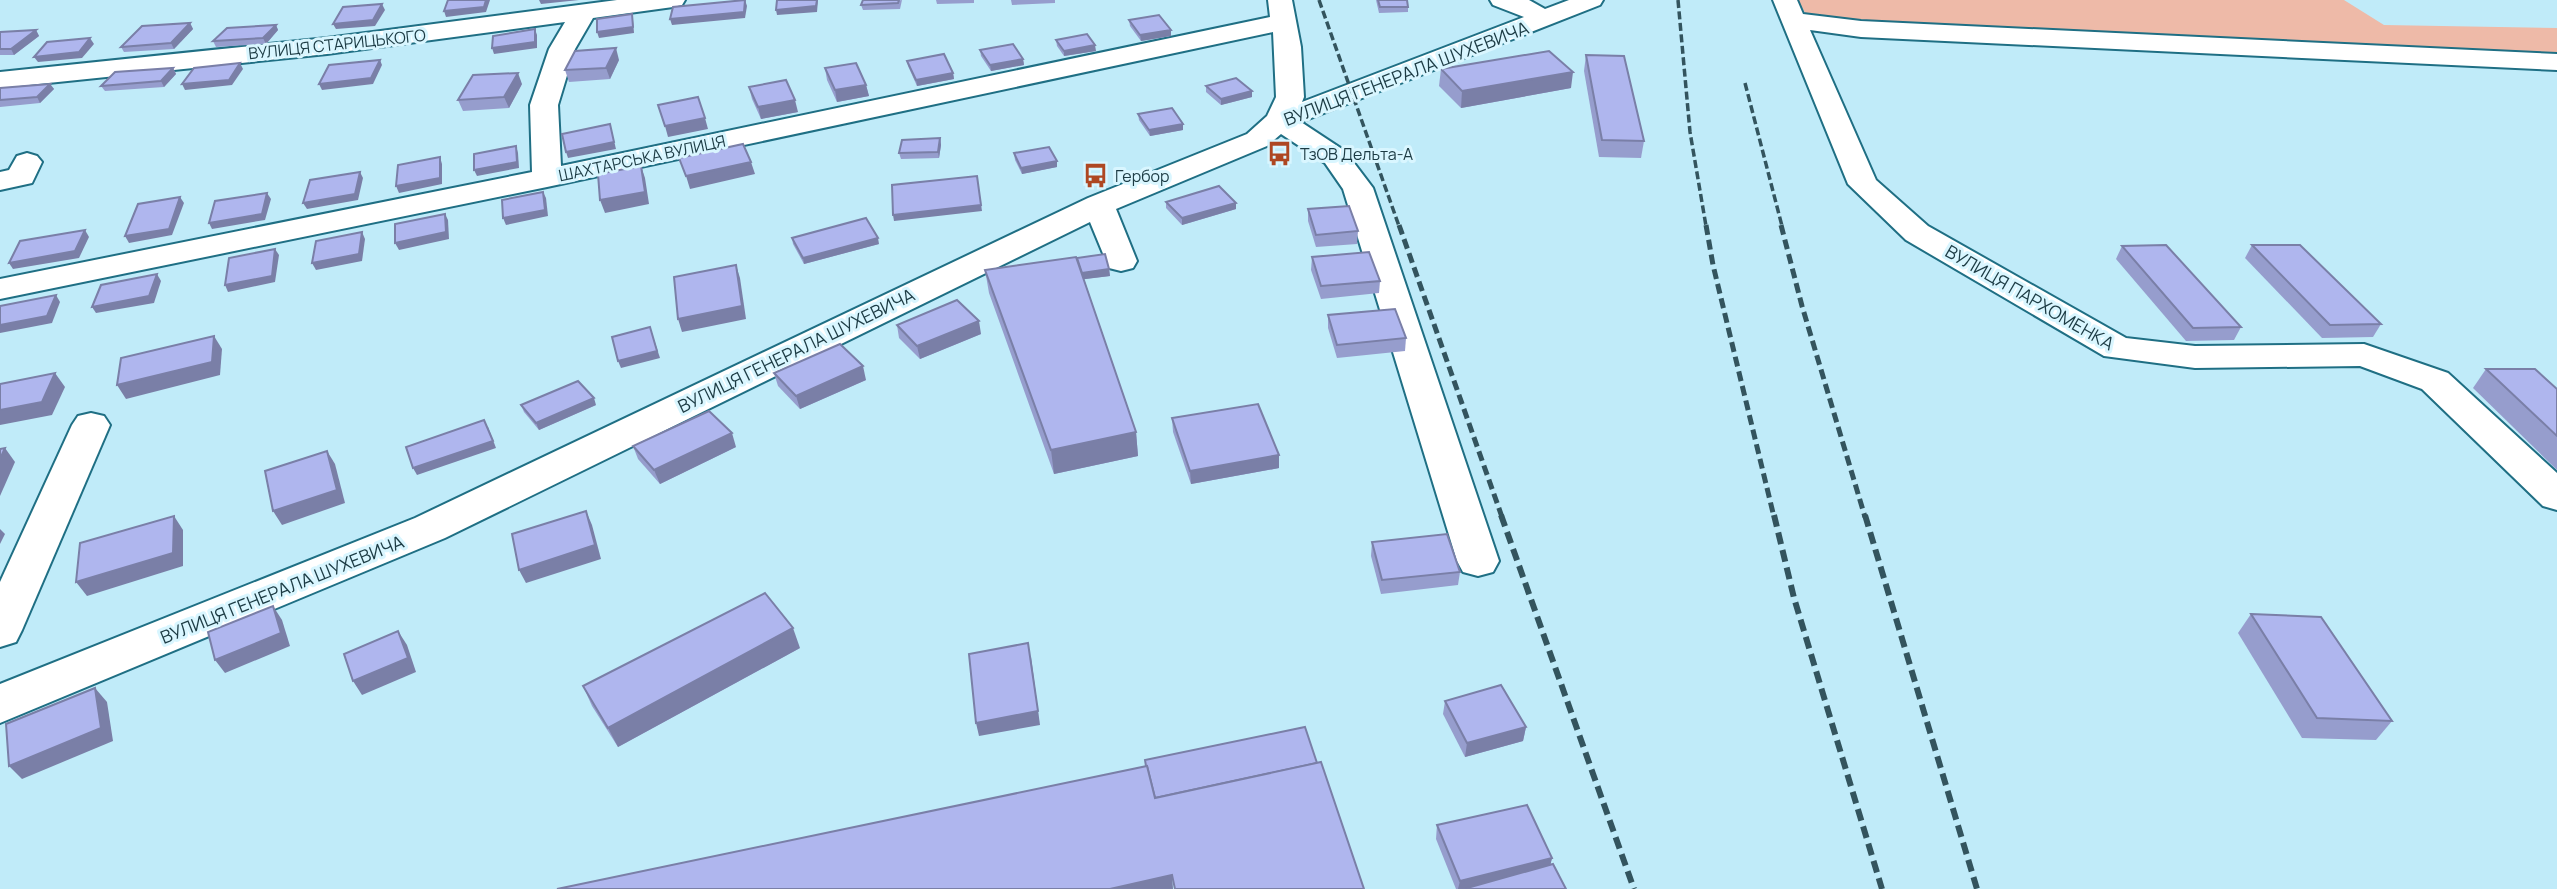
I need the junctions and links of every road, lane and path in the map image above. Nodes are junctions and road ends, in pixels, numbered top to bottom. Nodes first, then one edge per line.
1 (673, 0) edge
2 (1502, 0) edge
3 (1591, 0) edge
4 (1790, 10) edge
5 (1282, 11) edge
6 (583, 13) junction
7 (1543, 19) junction
8 (2557, 62) edge
9 (0, 80) edge
10 (1279, 120) junction
11 (27, 162) dead end
12 (547, 178) junction
13 (0, 181) edge
14 (1099, 205) junction
15 (1121, 261) dead end
16 (0, 289) edge
17 (91, 425) dead end
18 (2557, 496) edge
19 (1478, 561) dead end
20 (0, 630) edge
21 (0, 704) edge

1 - 6 street, ВУЛИЦЯ СТАРИЦЬКОГО
2 - 7 street
3 - 7 street, ВУЛИЦЯ ГЕНЕРАЛА ШУХЕВИЧА
4 - 8 street
4 - 18 street, ВУЛИЦЯ ПАРХОМЕНКА
5 - 10 street
5 - 12 street, ШАХТАРСЬКА ВУЛИЦЯ
6 - 9 street, ВУЛИЦЯ СТАРИЦЬКОГО
6 - 12 street
7 - 10 street, ВУЛИЦЯ ГЕНЕРАЛА ШУХЕВИЧА
10 - 14 street, ВУЛИЦЯ ГЕНЕРАЛА ШУХЕВИЧА
10 - 19 street
11 - 13 street
12 - 16 street, ШАХТАРСЬКА ВУЛИЦЯ
14 - 15 street
14 - 21 street, ВУЛИЦЯ ГЕНЕРАЛА ШУХЕВИЧА
17 - 20 street

